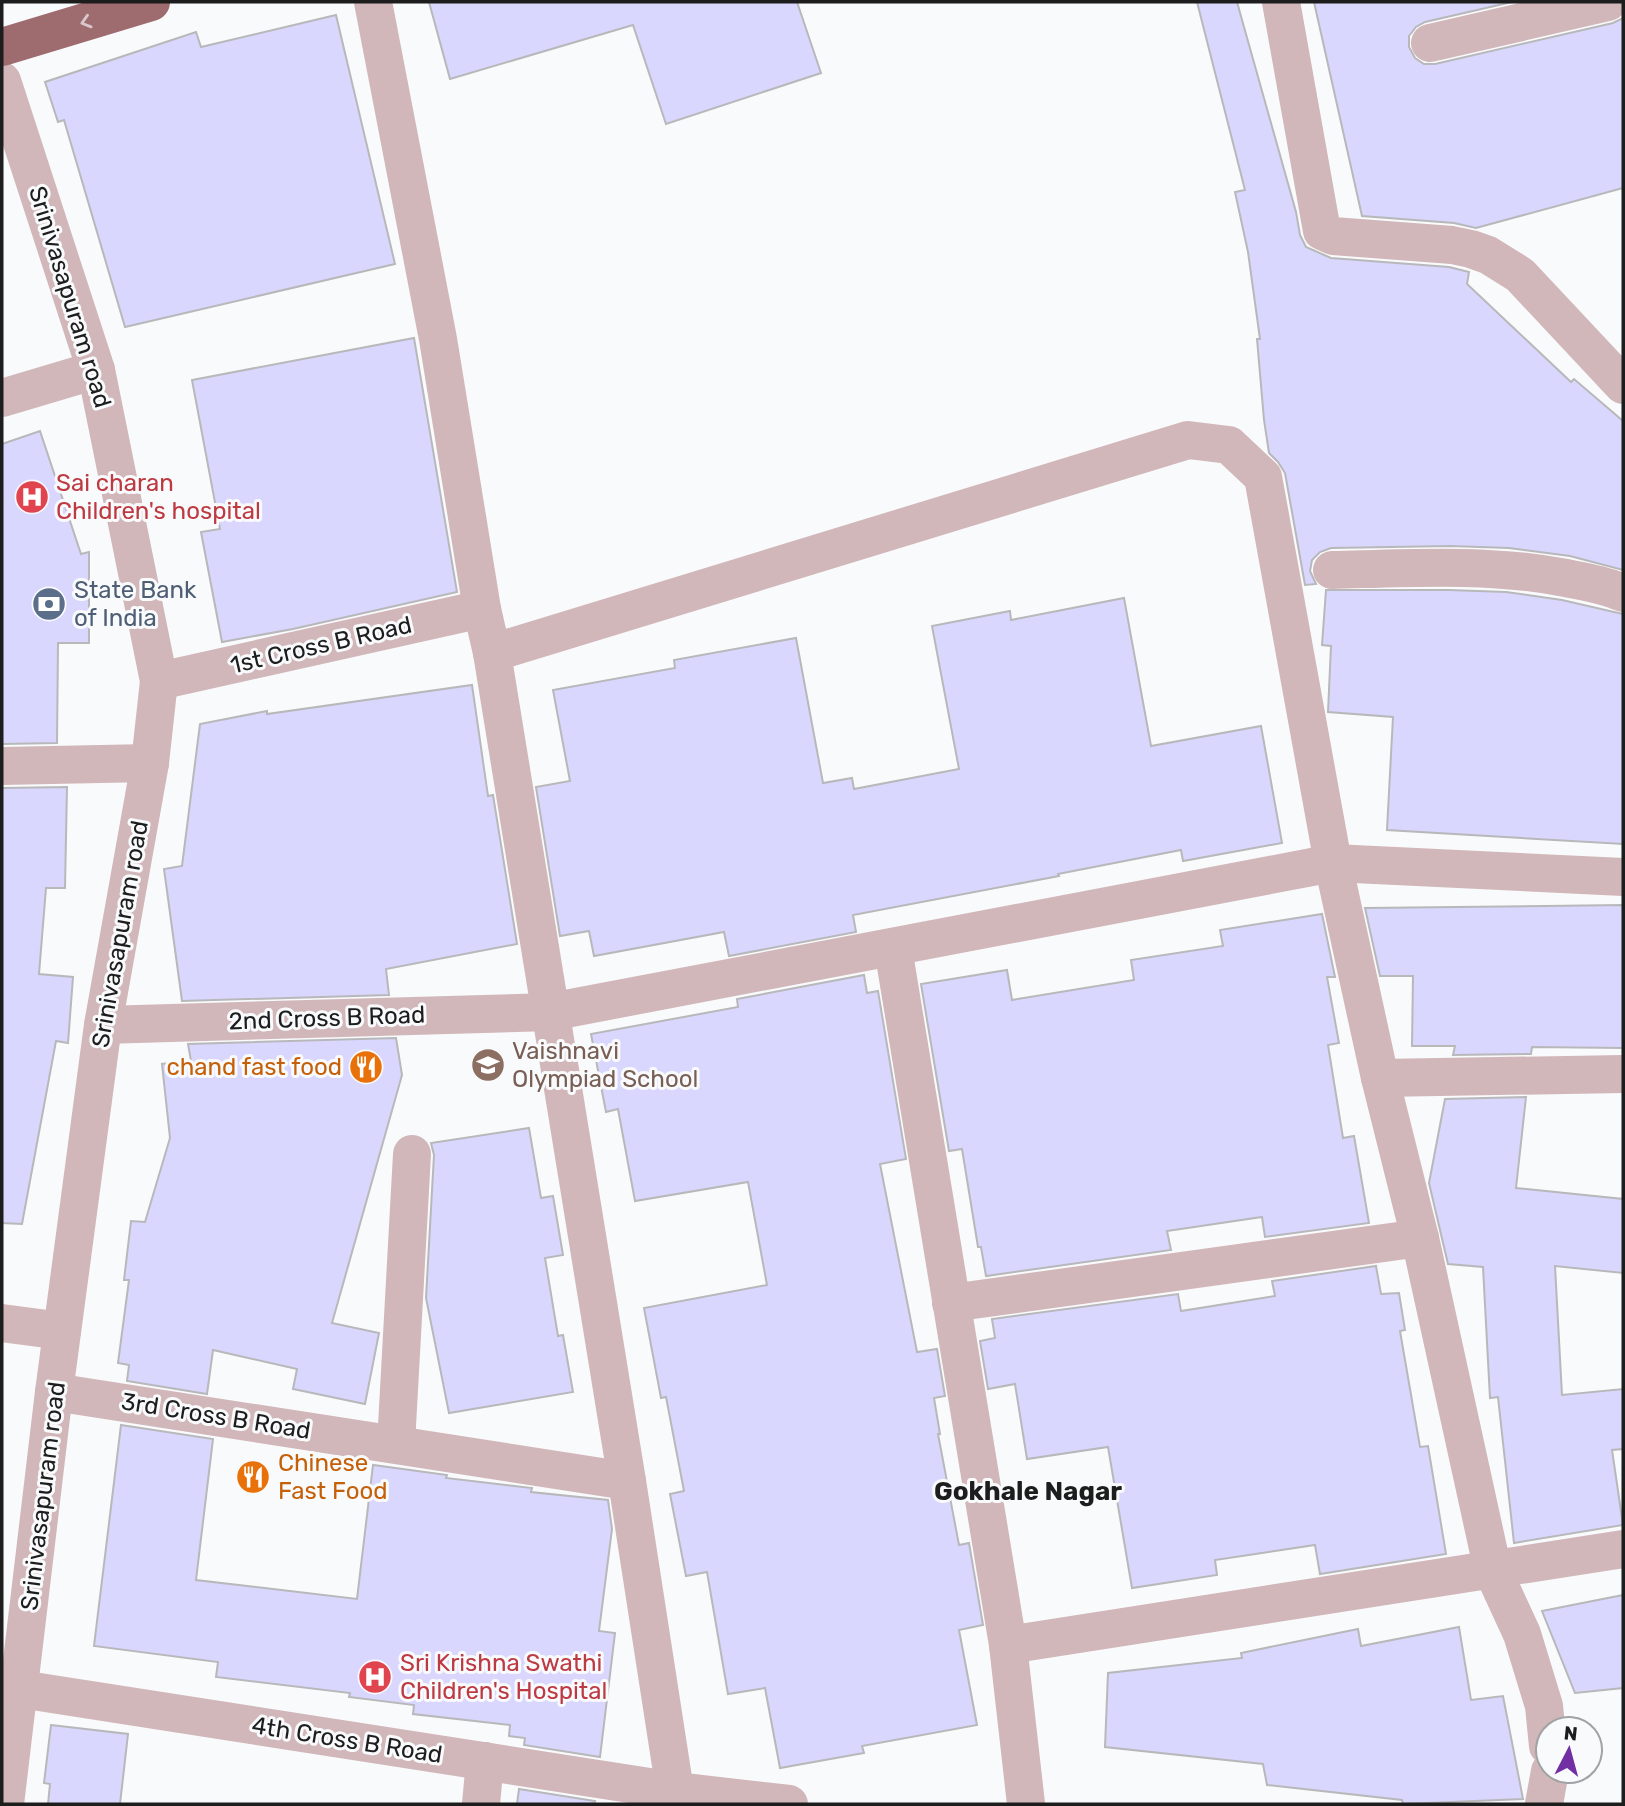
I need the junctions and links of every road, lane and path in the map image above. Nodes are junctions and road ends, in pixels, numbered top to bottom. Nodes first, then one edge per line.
1 (151, 2) edge
2 (373, 2) edge
3 (1281, 2) edge
4 (1608, 2) edge
5 (1430, 43) dead end
6 (2, 47) edge
7 (2, 81) edge
8 (96, 370) junction
9 (1623, 385) edge
10 (2, 398) edge
11 (1332, 570) dead end
12 (1623, 593) edge
13 (482, 609) junction
14 (492, 653) junction
15 (159, 681) junction
16 (150, 763) junction
17 (2, 766) edge
18 (1333, 863) junction
19 (1623, 877) edge
20 (893, 948) junction
21 (550, 1012) junction
22 (103, 1025) junction
23 (1623, 1074) edge
24 (1380, 1078) junction
25 (412, 1154) dead end
26 (1420, 1238) junction
27 (951, 1303) junction
28 (2, 1323) edge
29 (62, 1331) junction
30 (54, 1392) junction
31 (396, 1444) junction
32 (627, 1481) junction
33 (1623, 1549) edge
34 (1493, 1571) junction
35 (1008, 1645) junction
36 (20, 1689) junction
37 (1546, 1715) edge
38 (485, 1761) junction
39 (6, 1767) edge
40 (1547, 1785) edge
41 (675, 1791) junction
42 (5, 1804) edge
43 (481, 1804) edge
44 (789, 1804) edge
45 (1026, 1804) edge
46 (1544, 1804) edge

1 -> 6 highway
2 - 13 street
3 - 9 street
4 - 5 street
7 - 8 street, Srinivasapuram road
8 - 10 street
8 - 15 street, Srinivasapuram road
11 - 12 street
13 - 14 street
13 - 15 street, 1st Cross B Road
14 - 18 street
14 - 21 street
15 - 16 street, Srinivasapuram road
16 - 17 street
16 - 22 street, Srinivasapuram road
18 - 19 street, 2nd Cross B Road
18 - 20 street, 2nd Cross B Road
18 - 24 street
20 - 21 street, 2nd Cross B Road
20 - 27 street
21 - 22 street, 2nd Cross B Road
21 - 32 street
22 - 29 street, Srinivasapuram road
23 - 24 street
24 - 26 street
25 - 31 street
26 - 27 street
26 - 34 street
27 - 35 street
28 - 29 street
29 - 30 street, Srinivasapuram road
30 - 31 street, 3rd Cross B Road
30 - 36 street, Srinivasapuram road
31 - 32 street, 3rd Cross B Road
32 - 41 street
33 - 34 street
34 - 35 street
34 - 37 street
35 - 45 street
36 - 38 street, 4th Cross B Road
36 - 39 street, Srinivasapuram road
38 - 41 street, 4th Cross B Road
38 - 43 street
39 - 42 street, Srinivasapuram road
40 - 46 street
41 - 44 street, 4th Cross B Road

